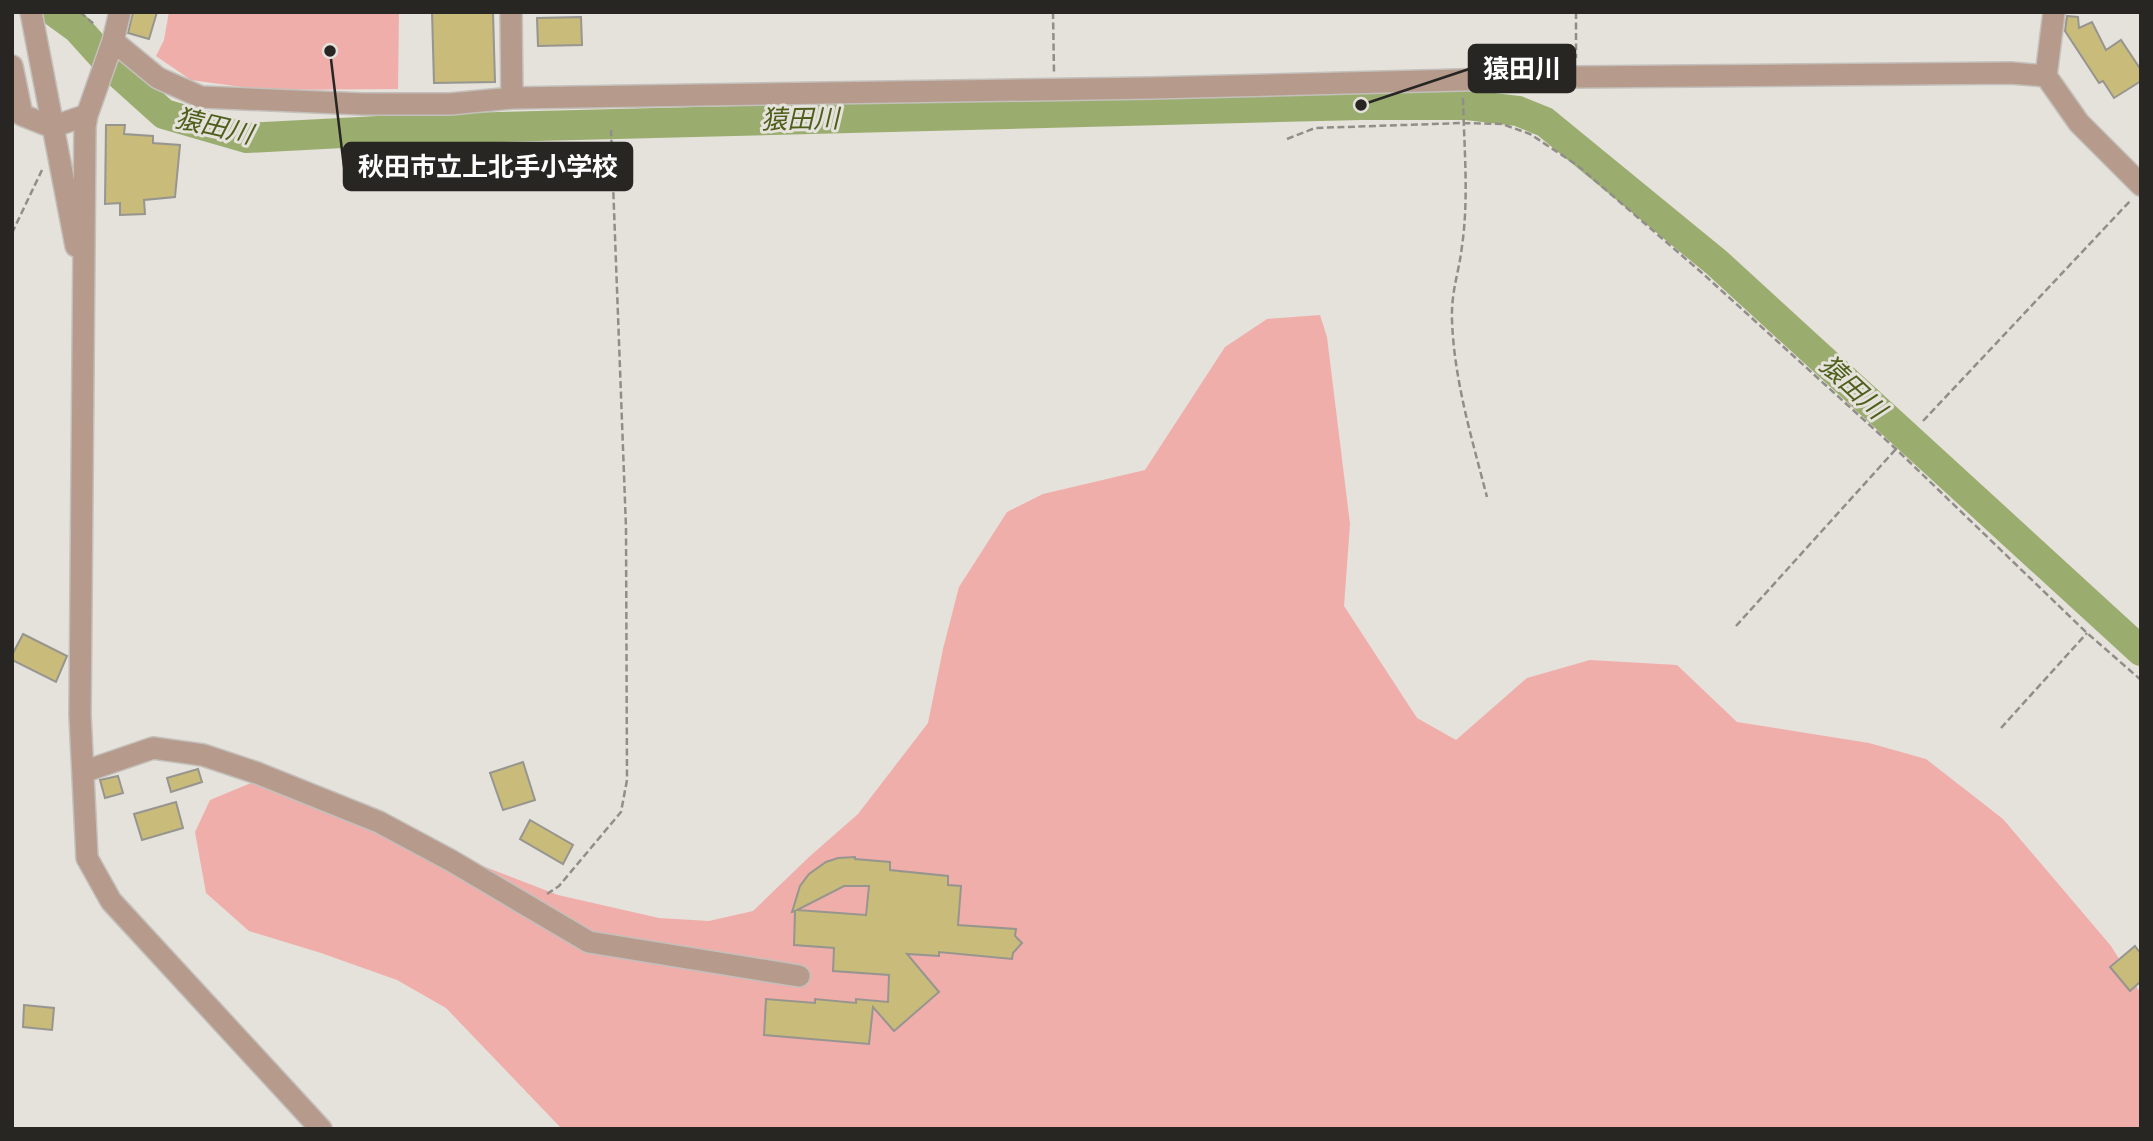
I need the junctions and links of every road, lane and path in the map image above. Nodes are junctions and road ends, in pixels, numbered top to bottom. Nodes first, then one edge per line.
1 (31, 12) edge
2 (120, 12) edge
3 (511, 12) edge
4 (1053, 12) edge
5 (1576, 12) edge
6 (2054, 12) edge
7 (113, 41) junction
8 (12, 66) edge
9 (2046, 76) junction
10 (1577, 78) junction
11 (1463, 80) junction
12 (1054, 89) junction
13 (512, 98) junction
14 (87, 115) junction
15 (1464, 123) junction
16 (52, 127) junction
17 (611, 130) dead end
18 (1287, 139) dead end
19 (58, 156) junction
20 (2137, 191) edge
21 (12, 233) edge
22 (83, 283) junction
23 (1923, 421) dead end
24 (1896, 449) junction
25 (1487, 497) dead end
26 (1736, 626) dead end
27 (2087, 633) junction
28 (2141, 680) edge
29 (2001, 728) dead end
30 (83, 772) junction
31 (528, 905) junction
32 (799, 976) dead end
33 (321, 1129) edge

1 - 16 street
2 - 7 street
3 - 13 street
4 - 12 path
5 - 10 path
6 - 9 street
7 - 13 street
7 - 14 street
8 - 16 street
9 - 10 street
9 - 20 street
10 - 11 street
11 - 12 street
11 - 15 path
12 - 13 street
14 - 16 street
14 - 22 street
15 - 18 path
15 - 24 path
15 - 25 path
16 - 19 street
17 - 31 path
19 - 21 path
19 - 22 street
20 - 23 path
22 - 30 street
24 - 26 path
24 - 27 path
27 - 28 path
27 - 29 path
30 - 31 street
30 - 33 street
31 - 32 street

